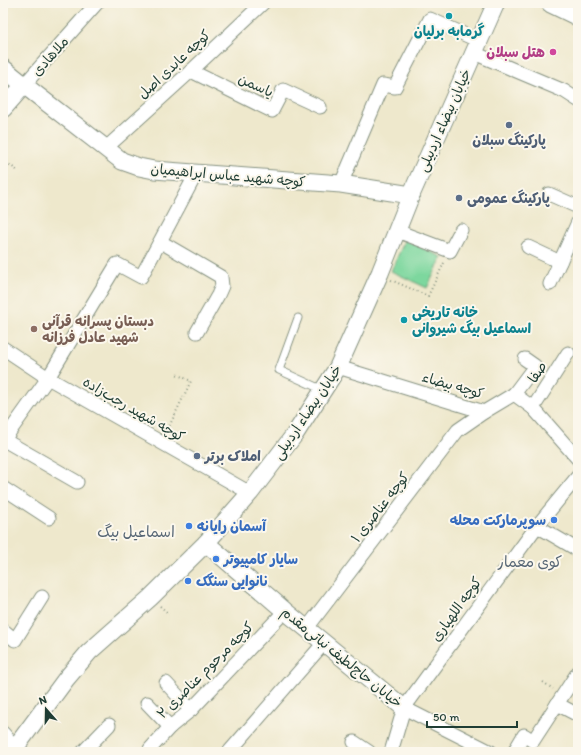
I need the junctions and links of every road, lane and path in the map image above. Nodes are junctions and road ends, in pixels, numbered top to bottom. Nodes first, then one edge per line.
1 (97, 3) edge
2 (263, 3) edge
3 (496, 3) edge
4 (551, 3) edge
5 (578, 16) edge
6 (476, 47) junction
7 (3, 68) edge
8 (191, 72) junction
9 (24, 85) junction
10 (578, 100) edge
11 (320, 107) dead end
12 (3, 109) edge
13 (106, 148) junction
14 (3, 160) edge
15 (18, 171) dead end
16 (196, 174) junction
17 (341, 184) junction
18 (549, 194) dead end
19 (411, 195) junction
20 (578, 207) edge
21 (578, 222) edge
22 (461, 230) dead end
23 (397, 231) junction
24 (160, 242) junction
25 (528, 247) dead end
26 (450, 251) junction
27 (560, 262) junction
28 (379, 275) junction
29 (550, 284) dead end
30 (298, 318) dead end
31 (197, 332) dead end
32 (3, 348) edge
33 (568, 353) dead end
34 (525, 359) dead end
35 (338, 367) junction
36 (176, 374) dead end
37 (48, 378) junction
38 (323, 390) junction
39 (514, 394) junction
40 (533, 408) junction
41 (484, 412) junction
42 (3, 440) edge
43 (161, 443) junction
44 (578, 459) edge
45 (578, 476) edge
46 (77, 482) dead end
47 (3, 488) edge
48 (250, 493) junction
49 (49, 518) dead end
50 (537, 526) junction
51 (206, 542) junction
52 (578, 550) edge
53 (42, 597) dead end
54 (285, 611) junction
55 (307, 628) junction
56 (3, 630) edge
57 (324, 643) junction
58 (578, 672) edge
59 (166, 683) dead end
60 (147, 704) dead end
61 (557, 704) junction
62 (404, 708) junction
63 (191, 710) junction
64 (578, 715) edge
65 (109, 724) dead end
66 (170, 727) junction
67 (3, 733) edge
68 (354, 742) dead end
69 (15, 751) edge
70 (83, 752) edge
71 (151, 752) edge
72 (229, 752) edge
73 (369, 752) edge
74 (391, 752) edge
75 (491, 752) edge
76 (514, 752) edge

1 - 9 street, ملاهادی
2 - 8 street, کوچه عابدی اصل
3 - 6 street, خیابان بیضاء اردبیلی
4 - 5 main road
6 - 10 street
6 - 17 street
6 - 19 street, خیابان بیضاء اردبیلی
7 - 9 street, کوچه شهید عباس ابراهیمیان
8 - 11 street, یاسمن
8 - 13 street, کوچه عابدی اصل
9 - 12 street, ملاهادی
9 - 13 street, کوچه شهید عباس ابراهیمیان
13 - 16 street, کوچه شهید عباس ابراهیمیان
14 - 15 path
16 - 17 street, کوچه شهید عباس ابراهیمیان
16 - 24 street
17 - 19 street, کوچه شهید عباس ابراهیمیان
18 - 20 street
19 - 23 street, خیابان بیضاء اردبیلی
21 - 27 street
22 - 26 street
23 - 26 street
23 - 28 street, خیابان بیضاء اردبیلی
24 - 31 street
24 - 37 street
25 - 27 street
26 - 28 path
27 - 29 street
28 - 35 street, خیابان بیضاء اردبیلی
30 - 38 lane
32 - 37 street, کوچه شهید رجب‌زاده
33 - 40 street, صفا
34 - 39 street
35 - 38 street, خیابان بیضاء اردبیلی
35 - 41 street, کوچه بیضاء
36 - 43 path
37 - 42 street
37 - 43 street, کوچه شهید رجب‌زاده
38 - 48 street, خیابان بیضاء اردبیلی
39 - 40 street
39 - 41 street, کوچه بیضاء
40 - 44 street
41 - 55 street, کوچه عناصری ۱
42 - 46 street
43 - 48 street, کوچه شهید رجب‌زاده
45 - 50 street, کوچه اللهیاری
47 - 49 street
48 - 51 street, خیابان بیضاء اردبیلی
50 - 52 street
50 - 62 street, کوچه اللهیاری
51 - 54 street, خیابان حاج‌لطیف نباتی‌مقدم
51 - 69 street, خیابان بیضاء اردبیلی
53 - 56 street
54 - 55 street, خیابان حاج‌لطیف نباتی‌مقدم
54 - 63 street, کوچه مرحوم عناصری ۲
55 - 57 street, خیابان حاج‌لطیف نباتی‌مقدم
57 - 62 street, خیابان حاج‌لطیف نباتی‌مقدم
57 - 72 street
58 - 61 street
59 - 63 street
60 - 66 street
61 - 64 street
61 - 76 street
62 - 74 street, کوچه اللهیاری
62 - 75 street, خیابان حاج‌لطیف نباتی‌مقدم
63 - 66 street, کوچه مرحوم عناصری ۲
65 - 70 street
66 - 71 street, کوچه مرحوم عناصری ۲
67 - 69 street
68 - 73 street

